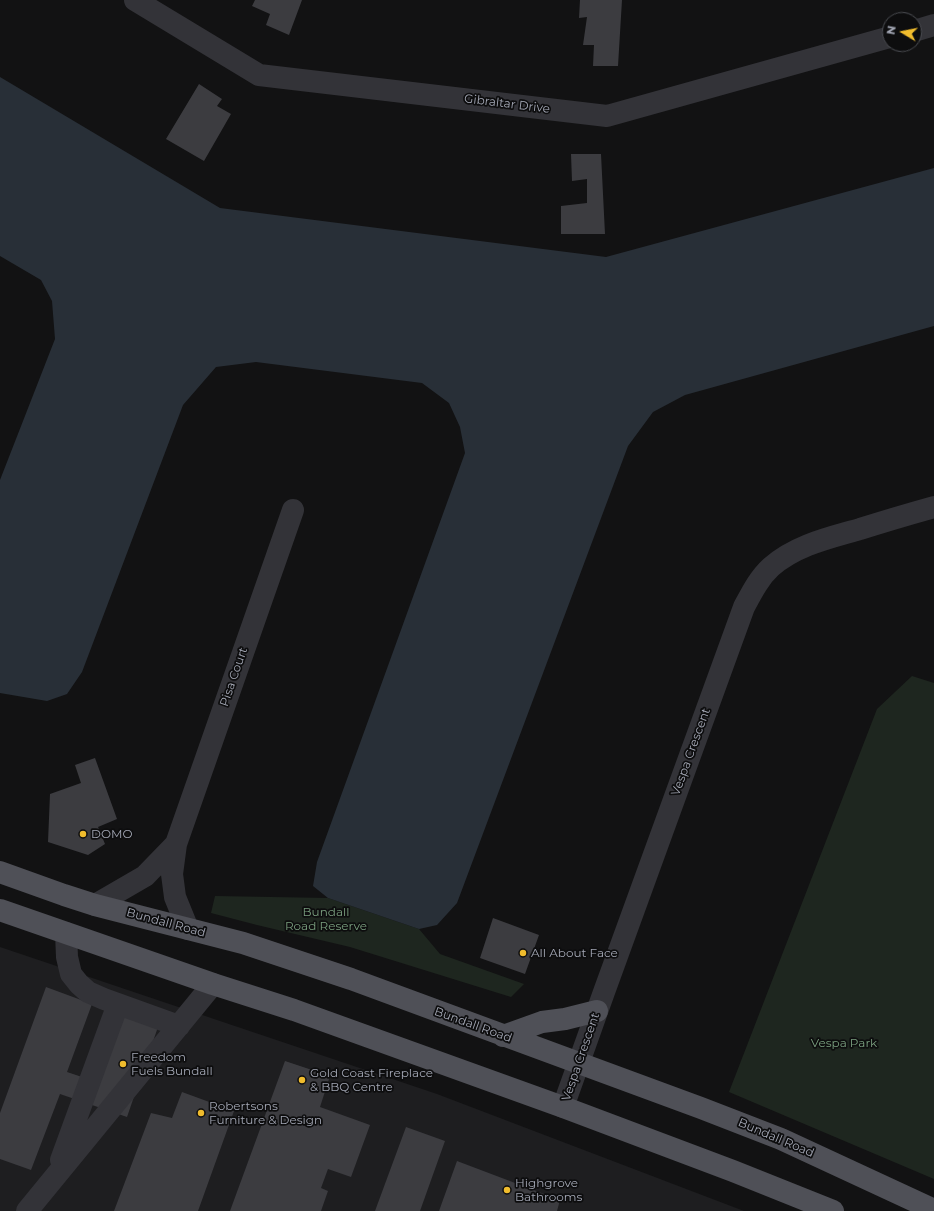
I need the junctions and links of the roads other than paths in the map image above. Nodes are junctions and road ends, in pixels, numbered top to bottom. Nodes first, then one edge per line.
1 (135, 0) edge
2 (934, 25) edge
3 (922, 29) edge
4 (882, 40) edge
5 (934, 508) edge
6 (293, 510) dead end
7 (910, 514) junction
8 (934, 523) edge
9 (176, 844) junction
10 (0, 872) edge
11 (96, 905) junction
12 (0, 910) edge
13 (188, 929) junction
14 (66, 933) junction
15 (213, 984) junction
16 (118, 1004) junction
17 (597, 1011) junction
18 (179, 1026) junction
19 (503, 1036) junction
20 (579, 1064) junction
21 (563, 1107) junction
22 (56, 1176) junction
23 (934, 1210) edge
24 (26, 1211) edge
25 (833, 1211) edge

1 - 4 street, Gibraltar Drive
2 - 3 street
5 - 7 street, Vespa Crescent
6 - 9 street, Pisa Court
7 - 8 street
7 - 17 street, Vespa Crescent
9 - 11 street, Pisa Court
9 - 13 street, Pisa Court
10 - 11 main road, Bundall Road
11 - 13 main road, Bundall Road
12 - 14 main road
13 - 19 main road, Bundall Road
14 - 15 main road
14 - 16 street
15 - 18 street
15 - 21 main road
16 - 18 street
16 - 22 street
17 - 19 main road
17 - 20 street, Vespa Crescent
18 - 22 street
19 - 20 main road, Bundall Road
20 - 21 street, Vespa Crescent
20 - 23 main road, Bundall Road
21 - 25 main road
22 - 24 street

